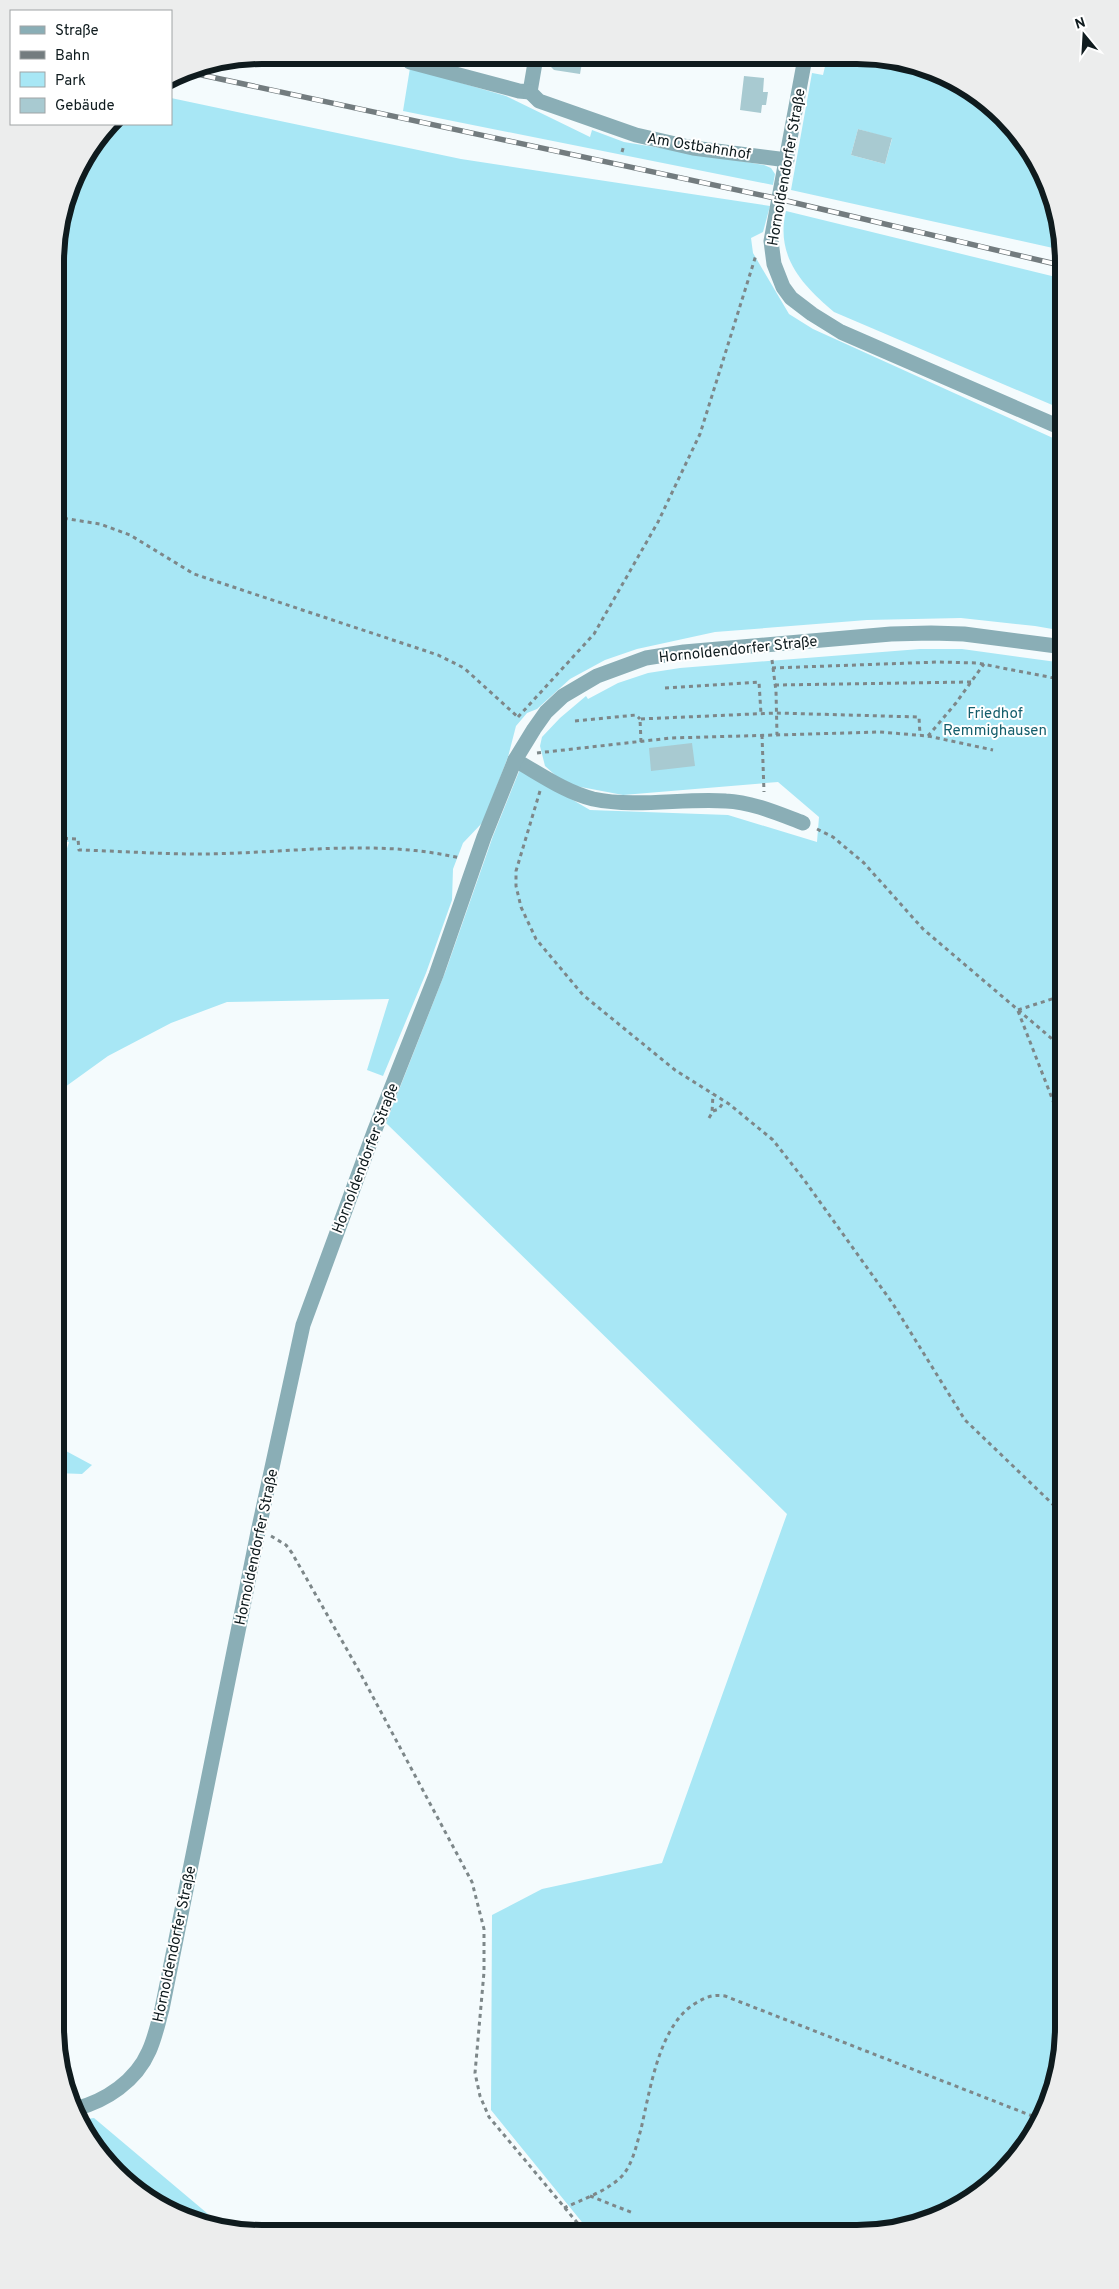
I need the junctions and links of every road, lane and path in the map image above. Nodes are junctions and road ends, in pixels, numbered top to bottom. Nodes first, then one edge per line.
1 (418, 64) edge
2 (535, 64) edge
3 (804, 64) edge
4 (530, 92) junction
5 (787, 160) junction
6 (757, 252) dead end
7 (1055, 425) edge
8 (64, 518) edge
9 (770, 644) junction
10 (1055, 646) edge
11 (984, 664) junction
12 (772, 668) junction
13 (1055, 678) edge
14 (972, 682) junction
15 (775, 685) junction
16 (665, 688) dead end
17 (511, 709) dead end
18 (776, 713) junction
19 (762, 714) junction
20 (518, 717) dead end
21 (640, 719) junction
22 (575, 721) dead end
23 (920, 734) junction
24 (777, 735) junction
25 (762, 736) junction
26 (928, 736) junction
27 (641, 742) junction
28 (993, 750) dead end
29 (517, 757) junction
30 (545, 776) junction
31 (765, 809) junction
32 (803, 823) joint
33 (64, 838) edge
34 (475, 862) junction
35 (1055, 998) edge
36 (1017, 1011) junction
37 (1055, 1042) edge
38 (713, 1094) junction
39 (724, 1101) junction
40 (1055, 1106) edge
41 (713, 1111) junction
42 (710, 1118) dead end
43 (1055, 1506) edge
44 (258, 1532) junction
45 (81, 2107) edge
46 (1034, 2117) edge
47 (589, 2196) junction
48 (564, 2208) junction
49 (633, 2214) dead end
50 (579, 2225) edge

1 - 4 street, Am Ostbahnhof
2 - 4 street
3 - 5 street, Hornoldendorfer Straße
4 - 5 street, Am Ostbahnhof
5 - 7 street, Hornoldendorfer Straße
6 - 20 path
8 - 17 path
9 - 10 street, Hornoldendorfer Straße
9 - 12 path
9 - 29 street, Hornoldendorfer Straße
11 - 12 path
11 - 13 path
11 - 14 path
12 - 15 path
14 - 15 path
14 - 26 path
15 - 18 path
16 - 19 path
18 - 19 path
18 - 23 path
18 - 24 path
19 - 21 path
21 - 22 path
21 - 27 path
23 - 24 path
23 - 26 path
24 - 25 path
25 - 27 path
25 - 31 path
26 - 28 path
27 - 29 path
29 - 30 street
29 - 34 street, Hornoldendorfer Straße
30 - 31 street
30 - 38 path
31 - 32 street
32 - 36 path
33 - 34 path
34 - 44 street, Hornoldendorfer Straße
35 - 36 path
36 - 37 path
36 - 40 path
38 - 39 path
38 - 41 path
39 - 41 path
39 - 43 path
41 - 42 path
44 - 45 street, Hornoldendorfer Straße
44 - 48 path
46 - 47 path
47 - 48 path
47 - 49 path
48 - 50 path

